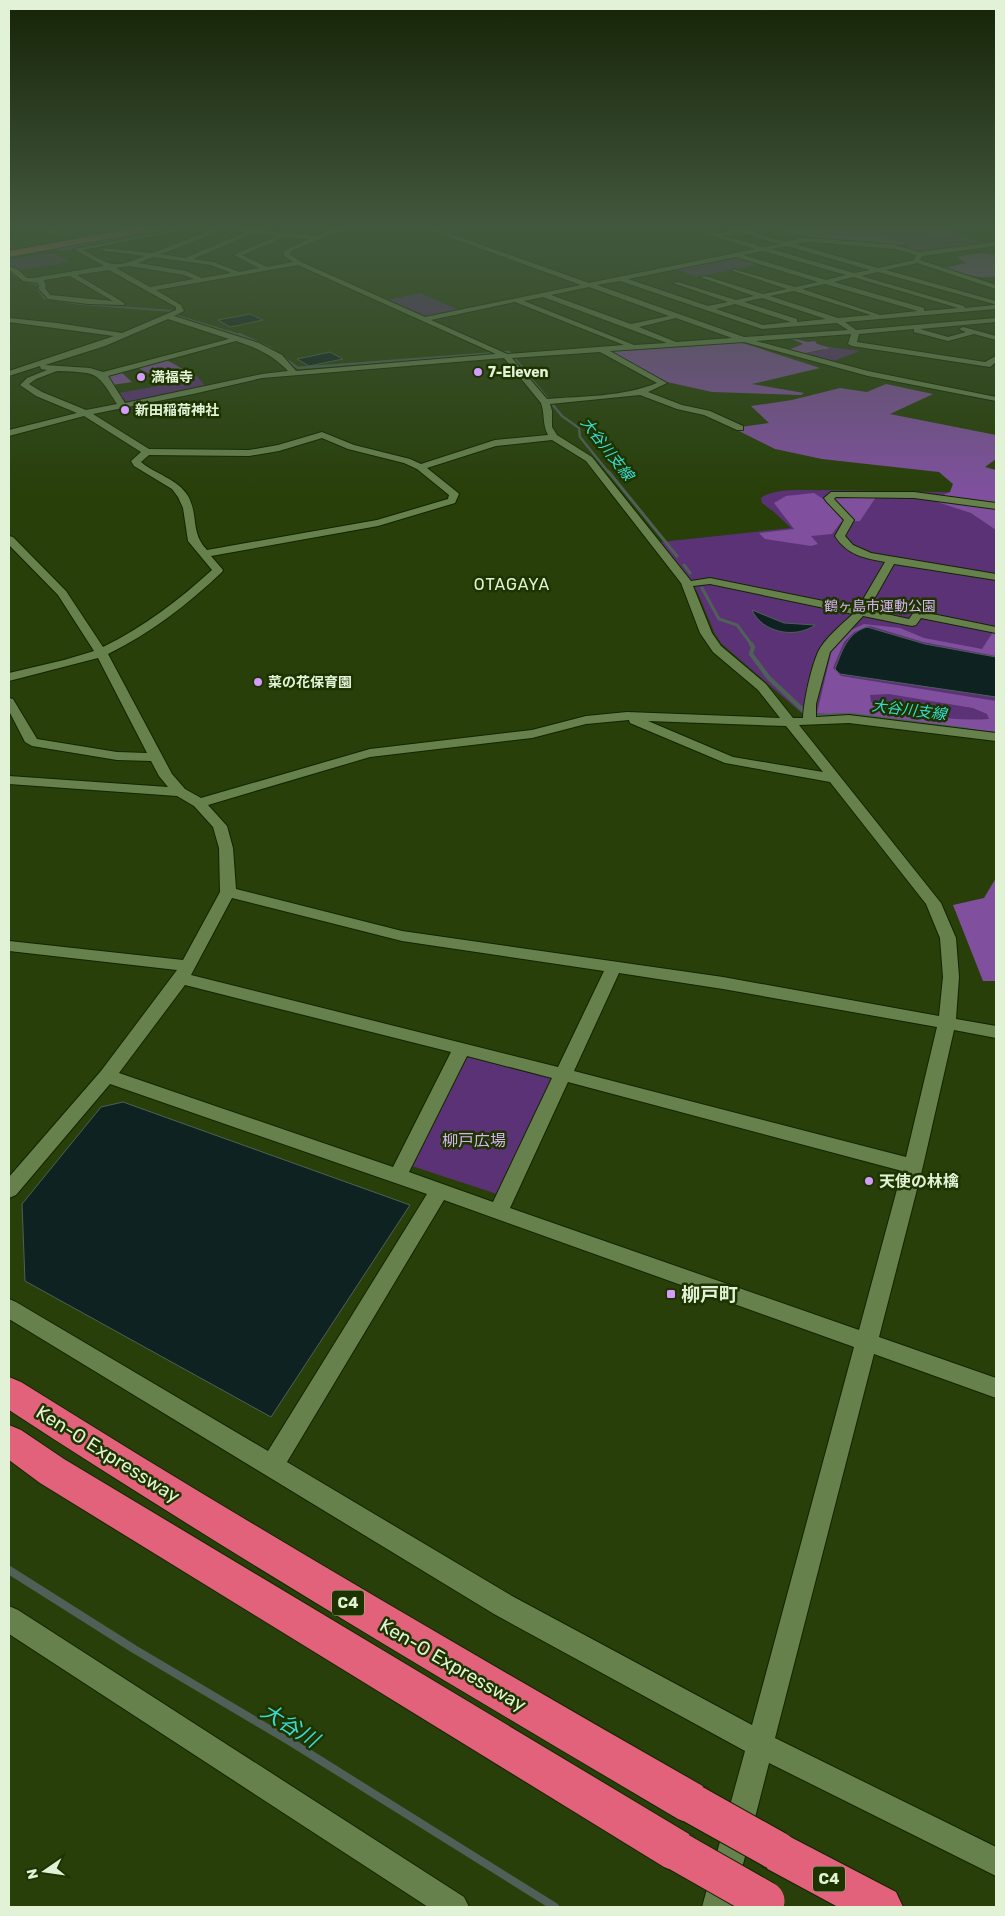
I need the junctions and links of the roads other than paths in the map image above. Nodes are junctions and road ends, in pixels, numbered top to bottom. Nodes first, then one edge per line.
1 (173, 315) edge
2 (416, 315) edge
3 (441, 315) edge
4 (554, 315) edge
5 (602, 315) edge
6 (730, 315) edge
7 (776, 315) edge
8 (822, 315) edge
9 (879, 315) edge
10 (903, 315) edge
11 (676, 316) joint
12 (170, 317) junction
13 (884, 317) junction
14 (424, 319) junction
15 (839, 321) junction
16 (995, 321) edge
17 (11, 323) edge
18 (801, 324) junction
19 (941, 324) junction
20 (630, 326) junction
21 (910, 327) junction
22 (878, 330) junction
23 (855, 332) junction
24 (974, 332) junction
25 (121, 335) junction
26 (239, 338) junction
27 (996, 338) edge
28 (893, 339) dead end
29 (742, 340) junction
30 (676, 344) junction
31 (635, 347) junction
32 (601, 349) junction
33 (986, 353) dead end
34 (502, 354) junction
35 (996, 356) edge
36 (37, 365) junction
37 (54, 370) junction
38 (293, 372) junction
39 (9, 374) edge
40 (102, 375) junction
41 (642, 392) junction
42 (996, 399) edge
43 (545, 402) junction
44 (122, 405) junction
45 (85, 413) junction
46 (740, 428) dead end
47 (9, 433) edge
48 (554, 437) junction
49 (147, 452) junction
50 (420, 467) junction
51 (996, 506) edge
52 (9, 539) edge
53 (204, 554) junction
54 (891, 560) junction
55 (996, 577) edge
56 (695, 583) dead end
57 (862, 612) junction
58 (996, 630) edge
59 (101, 652) junction
60 (9, 677) edge
61 (9, 702) edge
62 (627, 716) junction
63 (800, 721) junction
64 (996, 737) edge
65 (156, 757) junction
66 (836, 779) junction
67 (9, 780) edge
68 (180, 792) junction
69 (199, 803) junction
70 (228, 892) junction
71 (9, 946) edge
72 (614, 967) junction
73 (185, 972) junction
74 (947, 1023) junction
75 (996, 1032) edge
76 (462, 1048) junction
77 (563, 1074) junction
78 (107, 1076) junction
79 (913, 1166) junction
80 (398, 1176) junction
81 (9, 1190) edge
82 (439, 1191) junction
83 (498, 1212) junction
84 (9, 1308) edge
85 (865, 1343) junction
86 (996, 1388) edge
87 (9, 1392) edge
88 (9, 1442) edge
89 (272, 1466) junction
90 (9, 1619) edge
91 (759, 1744) junction
92 (996, 1862) edge
93 (771, 1904) edge
94 (454, 1907) edge
95 (717, 1907) edge
96 (881, 1907) edge

1 - 12 street
2 - 14 street
3 - 14 street
4 - 31 street
5 - 20 street
6 - 18 street
7 - 18 street
8 - 15 street
9 - 13 street
10 - 13 street
11 - 20 street
11 - 29 street
12 - 25 street
12 - 26 street
13 - 15 street
14 - 34 street
15 - 18 street
15 - 23 street
16 - 19 street
17 - 25 street
19 - 21 street
19 - 24 street
20 - 30 street
21 - 22 street
21 - 24 street
22 - 23 street
22 - 28 street
23 - 29 street
23 - 35 street
24 - 27 street
25 - 36 street
26 - 38 street
26 - 40 street
29 - 30 street
29 - 42 street
30 - 31 street
31 - 32 street
32 - 34 street
32 - 41 street
33 - 35 street
34 - 38 street
34 - 43 street
36 - 37 street
36 - 39 street
37 - 40 street
37 - 45 street
38 - 44 street
40 - 44 street
41 - 43 street
41 - 46 street
43 - 48 street
44 - 45 street
45 - 47 street
45 - 49 street
48 - 50 street
48 - 63 street
49 - 50 street
49 - 53 street
50 - 53 street
51 - 54 street
52 - 59 street
53 - 59 street
54 - 55 street
54 - 57 street
56 - 57 street
57 - 58 street
57 - 63 street
59 - 60 street
59 - 65 street
61 - 65 street
62 - 63 street
62 - 66 street
62 - 69 street
63 - 64 street
63 - 66 street
65 - 68 street
66 - 74 street
67 - 68 street
68 - 69 street
69 - 70 street
70 - 72 street
70 - 73 street
71 - 73 street
72 - 74 street
72 - 77 street
73 - 76 street
73 - 78 street
74 - 75 street
74 - 79 street
76 - 77 street
76 - 80 street
77 - 79 street
77 - 83 street
78 - 80 street
78 - 81 street
79 - 85 street
80 - 82 street
82 - 83 street
82 - 89 street
83 - 85 street
84 - 89 street
85 - 86 street
85 - 91 street
87 - 96 highway, Ken-O Expressway / C4, bridge
88 - 93 highway, C4, bridge
89 - 91 street
90 - 94 street
91 - 92 street
91 - 95 street

